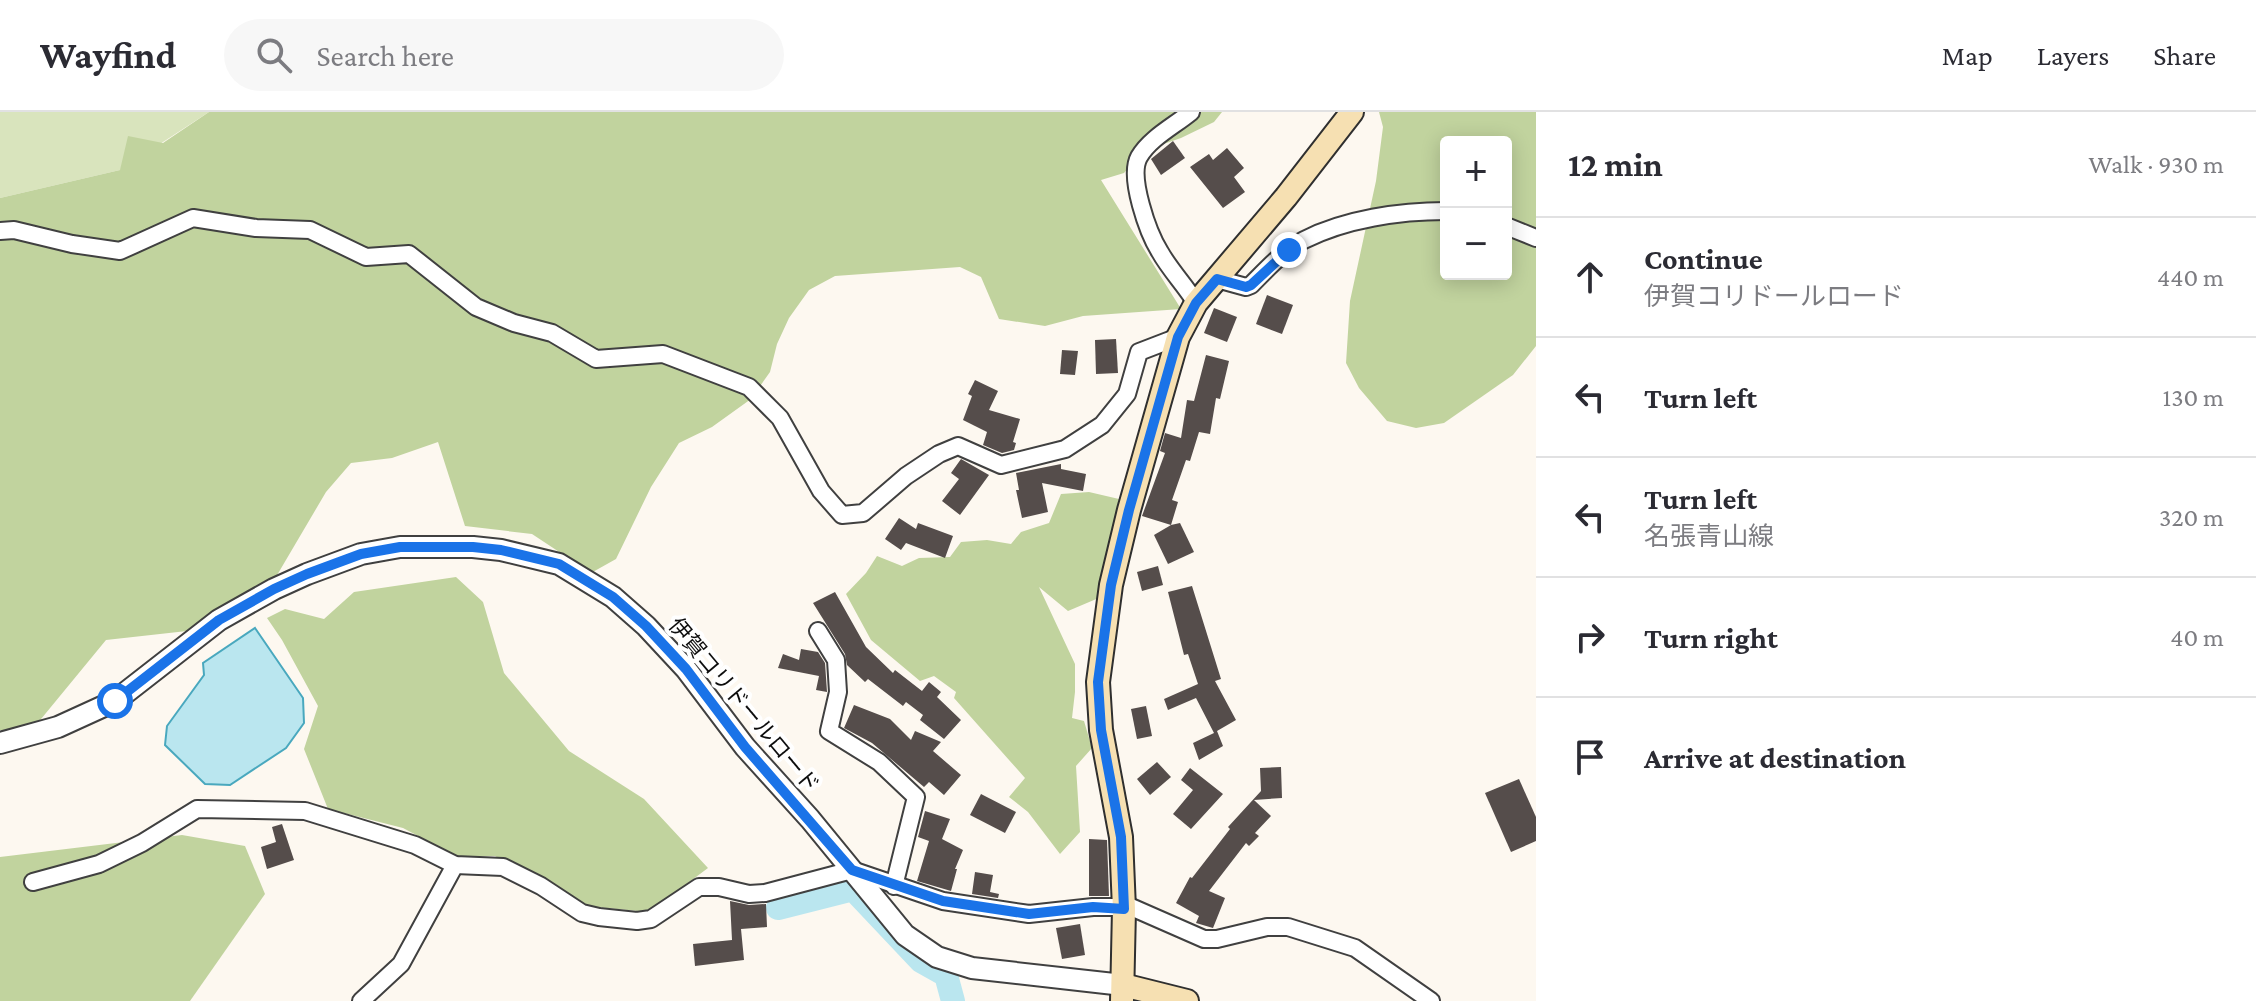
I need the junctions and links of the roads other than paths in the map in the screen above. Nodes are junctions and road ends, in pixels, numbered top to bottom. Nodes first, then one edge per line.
1 (1191, 112) edge
2 (1352, 112) edge
3 (1440, 212) edge
4 (1512, 228) edge
5 (0, 231) edge
6 (1536, 238) edge
7 (1217, 279) junction
8 (1196, 303) junction
9 (1178, 337) junction
10 (818, 631) dead end
11 (0, 743) edge
12 (455, 865) junction
13 (852, 870) junction
14 (33, 882) dead end
15 (894, 886) junction
16 (1124, 909) junction
17 (1123, 993) edge
18 (361, 1001) edge
19 (1187, 1001) edge
20 (1431, 1001) edge

1 - 8 street
2 - 7 main road
3 - 7 street
4 - 6 street
5 - 9 street
7 - 8 main road
8 - 9 main road
9 - 16 main road
10 - 15 street
11 - 13 street, 伊賀コリドールロード
12 - 13 street
12 - 14 street
12 - 18 street
13 - 15 street
13 - 17 street, 伊賀コリドールロード
15 - 16 street
16 - 17 main road
16 - 20 street
17 - 19 main road

